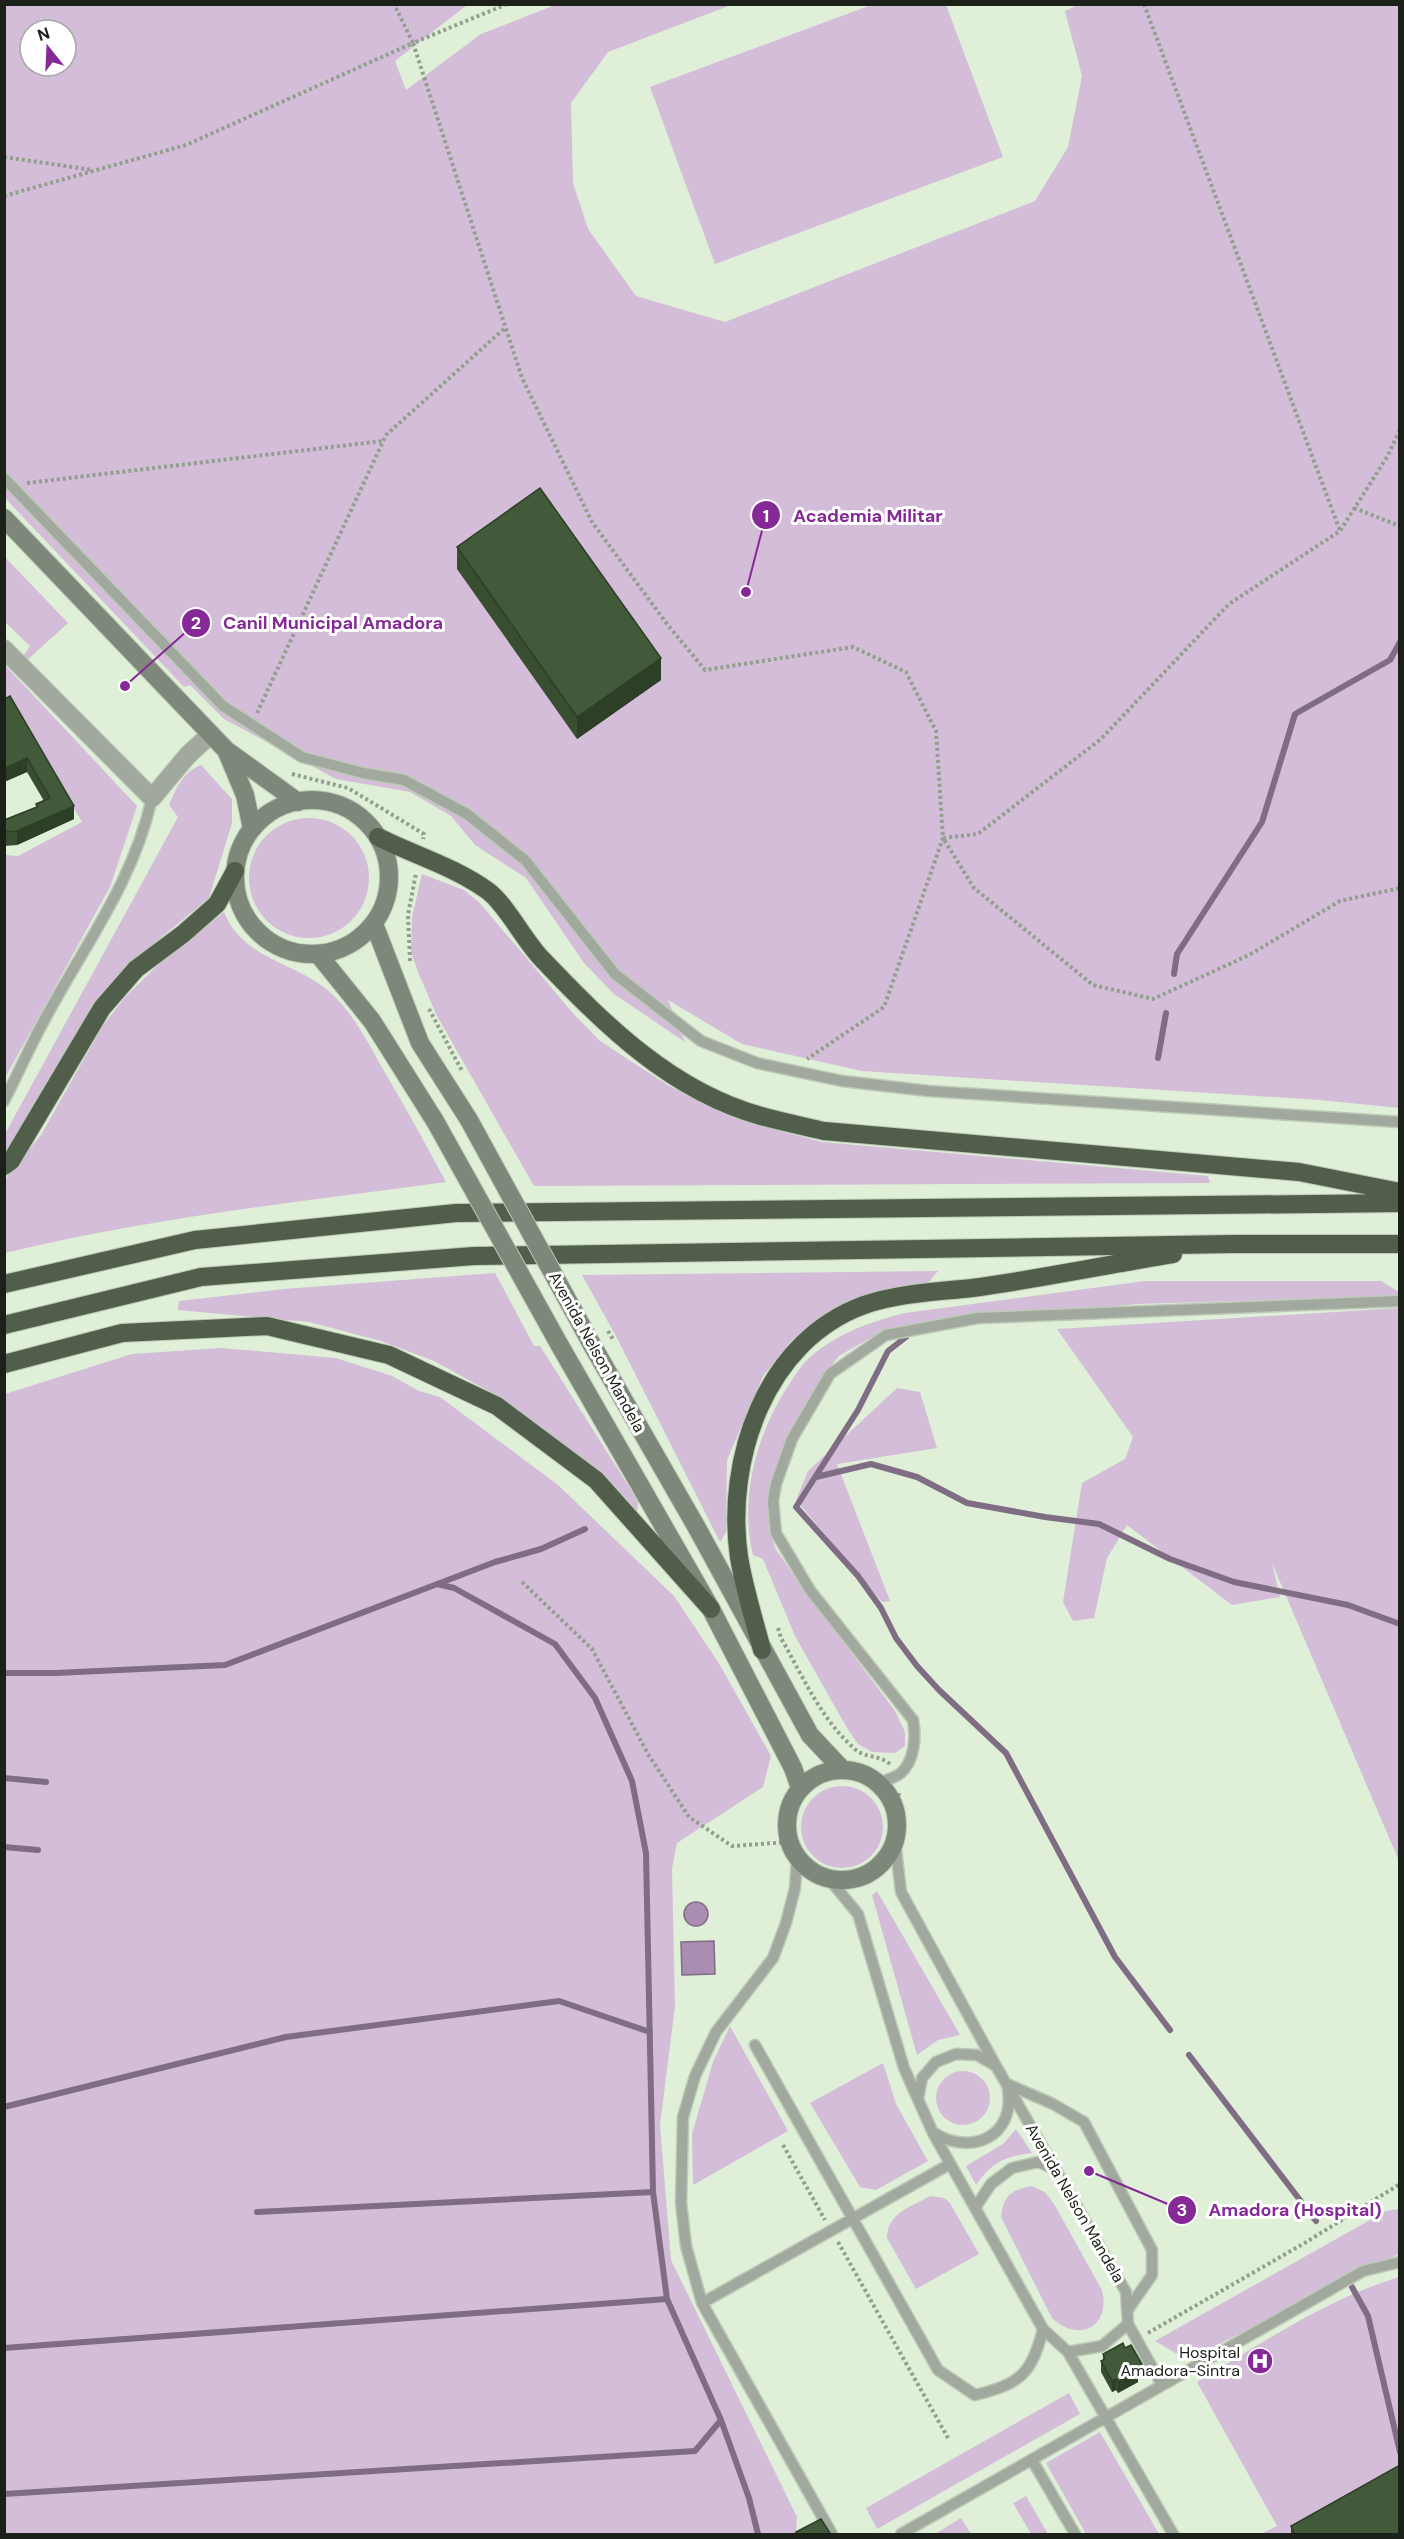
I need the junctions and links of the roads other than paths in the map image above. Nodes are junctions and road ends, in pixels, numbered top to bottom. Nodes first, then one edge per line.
1 (8, 481) edge
2 (4, 518) edge
3 (4, 649) edge
4 (211, 734) junction
5 (226, 750) junction
6 (152, 798) junction
7 (298, 802) junction
8 (252, 829) junction
9 (378, 837) junction
10 (235, 871) junction
11 (374, 924) junction
12 (318, 954) junction
13 (4, 1101) edge
14 (1400, 1122) edge
15 (4, 1166) edge
16 (1400, 1192) edge
17 (1400, 1203) edge
18 (1232, 1244) junction
19 (1400, 1244) edge
20 (4, 1284) edge
21 (1400, 1300) edge
22 (4, 1325) edge
23 (4, 1364) edge
24 (711, 1609) junction
25 (762, 1650) junction
26 (842, 1769) junction
27 (879, 1783) junction
28 (800, 1788) junction
29 (895, 1841) junction
30 (797, 1859) junction
31 (829, 1879) junction
32 (755, 2045) dead end
33 (996, 2066) junction
34 (1007, 2084) junction
35 (918, 2099) junction
36 (933, 2133) junction
37 (950, 2164) junction
38 (1056, 2169) junction
39 (975, 2208) junction
40 (853, 2219) junction
41 (1400, 2262) edge
42 (702, 2303) junction
43 (1127, 2311) junction
44 (1128, 2324) junction
45 (1043, 2329) junction
46 (1068, 2352) junction
47 (1162, 2385) junction
48 (1106, 2417) junction
49 (1032, 2460) junction
50 (832, 2535) edge
51 (901, 2535) edge
52 (1075, 2535) edge
53 (1173, 2535) edge

1 - 14 lane
2 - 4 main road
3 - 6 street
4 - 5 main road
4 - 6 street
5 - 7 main road
5 - 8 main road
6 - 13 lane
7 - 8 main road
7 - 9 main road
8 - 10 main road
9 - 11 main road
9 - 16 highway
10 - 12 main road
10 - 15 highway
11 - 12 main road
11 - 25 main road, Avenida Nelson Mandela, bridge
12 - 24 main road, Avenida Nelson Mandela, bridge
17 - 20 highway
18 - 19 highway
18 - 22 highway
18 - 25 highway
21 - 27 lane
23 - 24 highway
24 - 28 main road, Avenida Nelson Mandela
25 - 26 main road, Avenida Nelson Mandela
26 - 27 main road
26 - 28 main road
27 - 29 main road
28 - 30 main road
29 - 31 main road
29 - 33 lane, Avenida Nelson Mandela
30 - 31 main road
30 - 42 lane
31 - 35 lane
32 - 40 lane
33 - 34 lane, Avenida Nelson Mandela
33 - 35 lane
34 - 36 lane, Avenida Nelson Mandela
34 - 38 lane, Avenida Nelson Mandela
34 - 43 lane
35 - 36 lane
36 - 37 lane
37 - 39 lane
37 - 40 lane
38 - 39 lane
38 - 43 lane, Avenida Nelson Mandela
39 - 45 lane
40 - 42 lane
40 - 45 lane
41 - 47 lane
42 - 50 lane
43 - 44 lane, Avenida Nelson Mandela
44 - 46 lane
44 - 47 lane
45 - 46 lane
46 - 48 lane
47 - 48 lane
48 - 49 lane
48 - 53 lane
49 - 51 lane
49 - 52 lane

